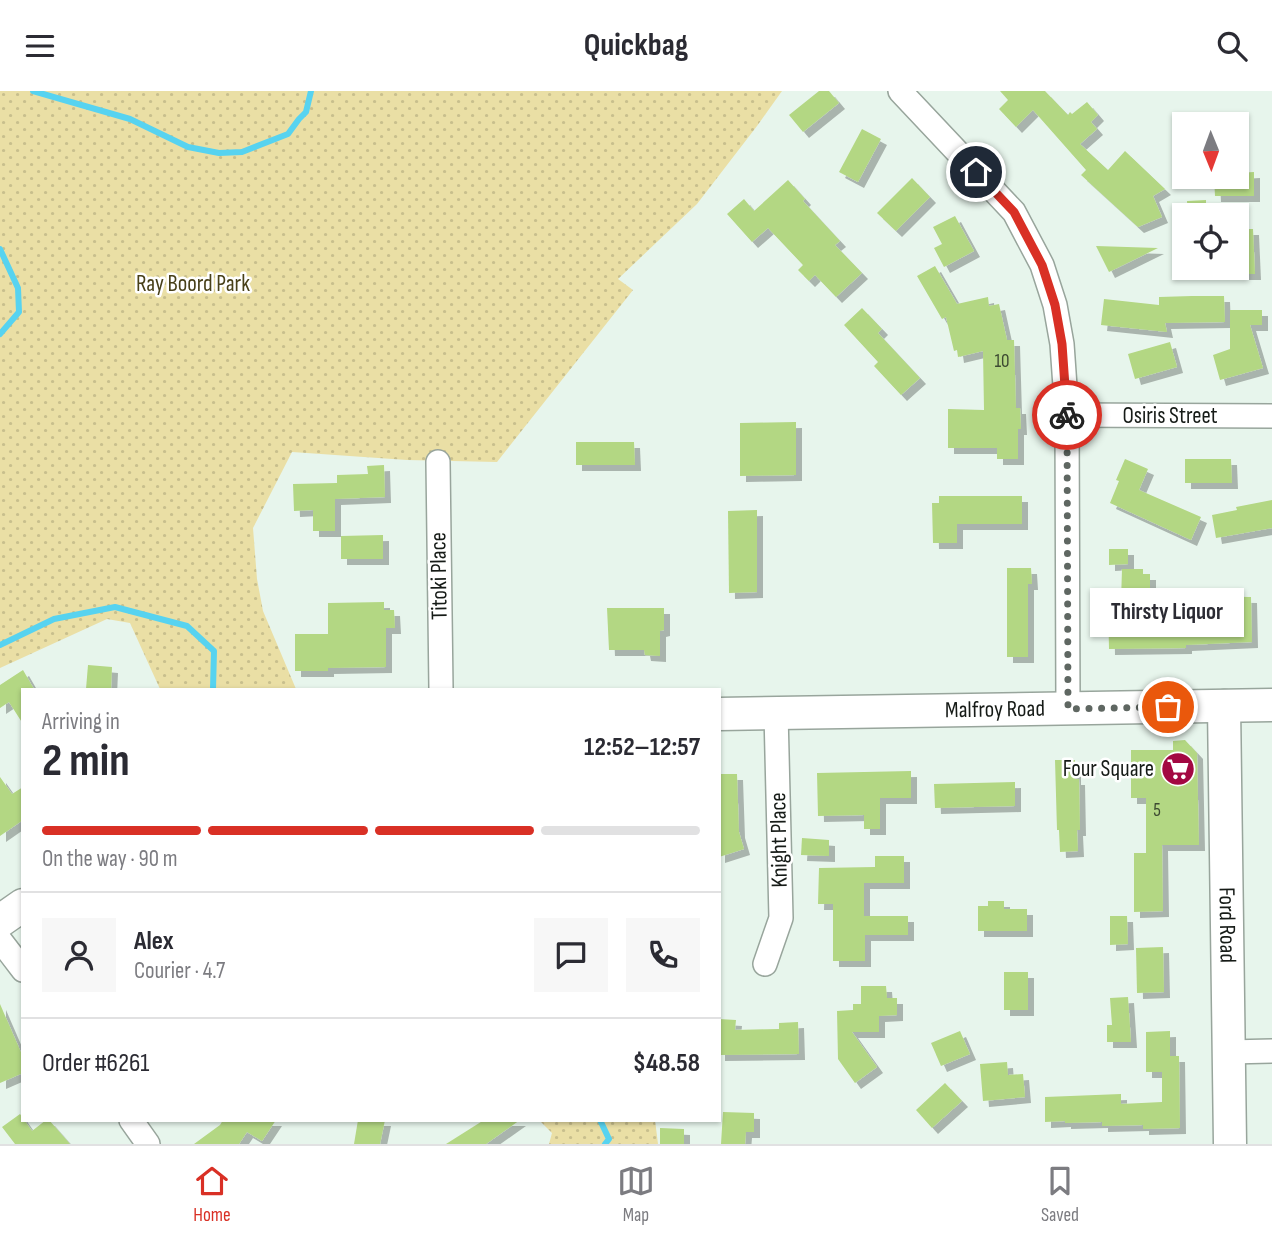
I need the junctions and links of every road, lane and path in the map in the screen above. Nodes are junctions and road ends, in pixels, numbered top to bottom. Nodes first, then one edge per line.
1 (900, 91) edge
2 (1067, 415) junction
3 (1272, 416) edge
4 (438, 462) dead end
5 (441, 688) edge
6 (1272, 705) edge
7 (1224, 706) junction
8 (1068, 709) junction
9 (776, 713) junction
10 (721, 714) edge
11 (21, 906) edge
12 (0, 921) edge
13 (0, 940) edge
14 (765, 964) dead end
15 (21, 967) edge
16 (1272, 1051) edge
17 (1229, 1052) junction
18 (132, 1122) edge
19 (148, 1144) edge
20 (1230, 1144) edge

1 - 2 street
2 - 3 street, Osiris Street
2 - 8 street
4 - 5 street, Titoki Place
6 - 7 main road, Malfroy Road
7 - 8 main road, Malfroy Road
7 - 17 main road, Ford Road
8 - 9 main road, Malfroy Road
9 - 10 main road, Malfroy Road
9 - 14 street, Knight Place
11 - 12 main road
13 - 15 street
16 - 17 street
17 - 20 main road, Ford Road
18 - 19 street

